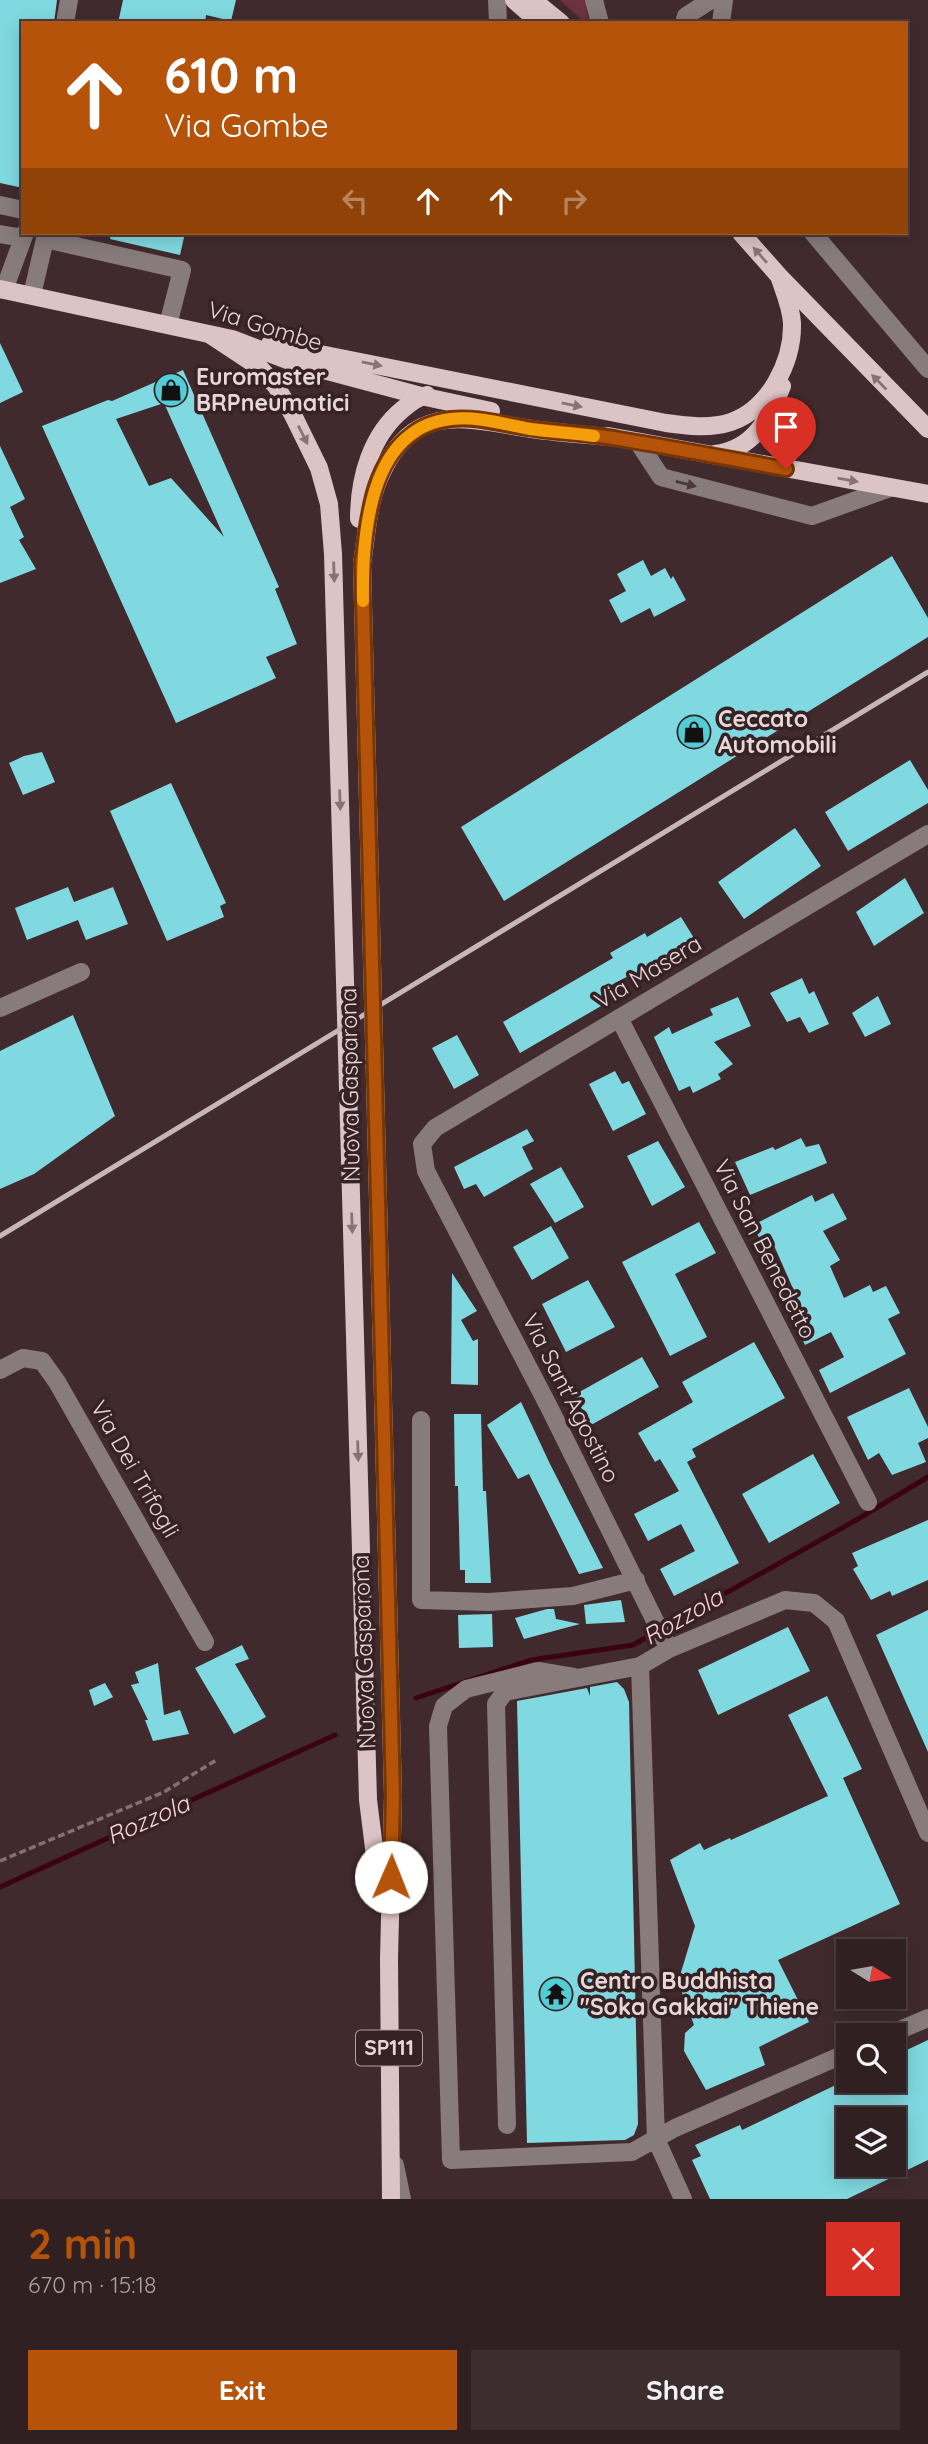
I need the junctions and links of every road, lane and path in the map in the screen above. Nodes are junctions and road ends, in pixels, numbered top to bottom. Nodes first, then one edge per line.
1 (69, 0) edge
2 (498, 0) edge
3 (514, 0) edge
4 (533, 0) edge
5 (594, 0) edge
6 (711, 0) edge
7 (724, 0) edge
8 (65, 21) edge
9 (498, 21) edge
10 (538, 21) edge
11 (559, 21) edge
12 (599, 21) edge
13 (685, 21) edge
14 (721, 21) edge
15 (0, 205) edge
16 (21, 210) edge
17 (0, 234) edge
18 (21, 235) edge
19 (24, 235) edge
20 (743, 235) edge
21 (815, 235) edge
22 (779, 276) junction
23 (2, 289) edge
24 (32, 295) junction
25 (168, 325) junction
26 (209, 334) junction
27 (232, 339) junction
28 (790, 351) junction
29 (928, 369) edge
30 (505, 392) junction
31 (421, 396) junction
32 (928, 429) edge
33 (617, 438) junction
34 (638, 442) junction
35 (708, 455) junction
36 (890, 488) junction
37 (928, 494) edge
38 (362, 564) junction
39 (928, 834) edge
40 (81, 972) dead end
41 (0, 1008) edge
42 (620, 1018) junction
43 (426, 1171) joint
44 (0, 1370) edge
45 (421, 1419) dead end
46 (867, 1502) dead end
47 (636, 1580) junction
48 (662, 1636) junction
49 (205, 1642) dead end
50 (640, 1666) junction
51 (574, 1677) junction
52 (218, 1759) dead end
53 (928, 1833) edge
54 (0, 1861) edge
55 (388, 1959) junction
56 (928, 2018) edge
57 (906, 2027) edge
58 (836, 2058) edge
59 (507, 2125) dead end
60 (390, 2137) junction
61 (656, 2139) junction
62 (391, 2199) edge
63 (402, 2199) edge
64 (683, 2199) edge

1 - 8 street
2 - 9 street
3 - 10 main road
4 - 11 main road
5 - 12 street
6 - 13 street
7 - 14 street
15 - 16 street
17 - 18 street
19 - 23 street
22 -> 20 main road
21 - 29 street
22 - 28 main road
32 -> 22 main road
23 - 24 main road, Via Gombe
24 - 25 main road, Via Gombe
24 - 25 street
25 - 26 main road, Via Gombe
26 - 27 main road, Via Gombe
26 -> 55 main road, Nuova Gasparona / SP111
27 -> 30 main road
27 - 31 main road, Via Gombe
30 -> 28 main road
28 - 35 main road
30 - 31 main road
31 - 33 main road, Via Gombe
31 - 38 main road, SP111
33 - 34 main road, Via Gombe
33 - 38 main road, Nuova Gasparona / SP111
34 - 35 main road, Via Gombe
34 -> 36 street, Via Gombe
35 -> 36 main road, Via Gombe
36 - 37 main road, Via Gombe
38 - 55 main road, Nuova Gasparona / SP111
39 - 42 street, Via Masera
40 - 41 street
42 - 43 street, Via Masera
42 - 46 street, Via San Benedetto
43 - 47 street, Via Sant'Agostino
44 - 49 street, Via Dei Trifogli
45 - 47 street
47 - 48 street, Via Sant'Agostino
48 - 50 street
48 - 53 street
50 - 51 street
50 - 61 street
51 - 59 street
51 - 61 street
52 - 54 path
55 - 60 main road, Nuova Gasparona / SP111
56 - 57 street
58 - 61 street
60 - 62 main road, Nuova Gasparona / SP111
60 - 63 street
61 - 64 street

